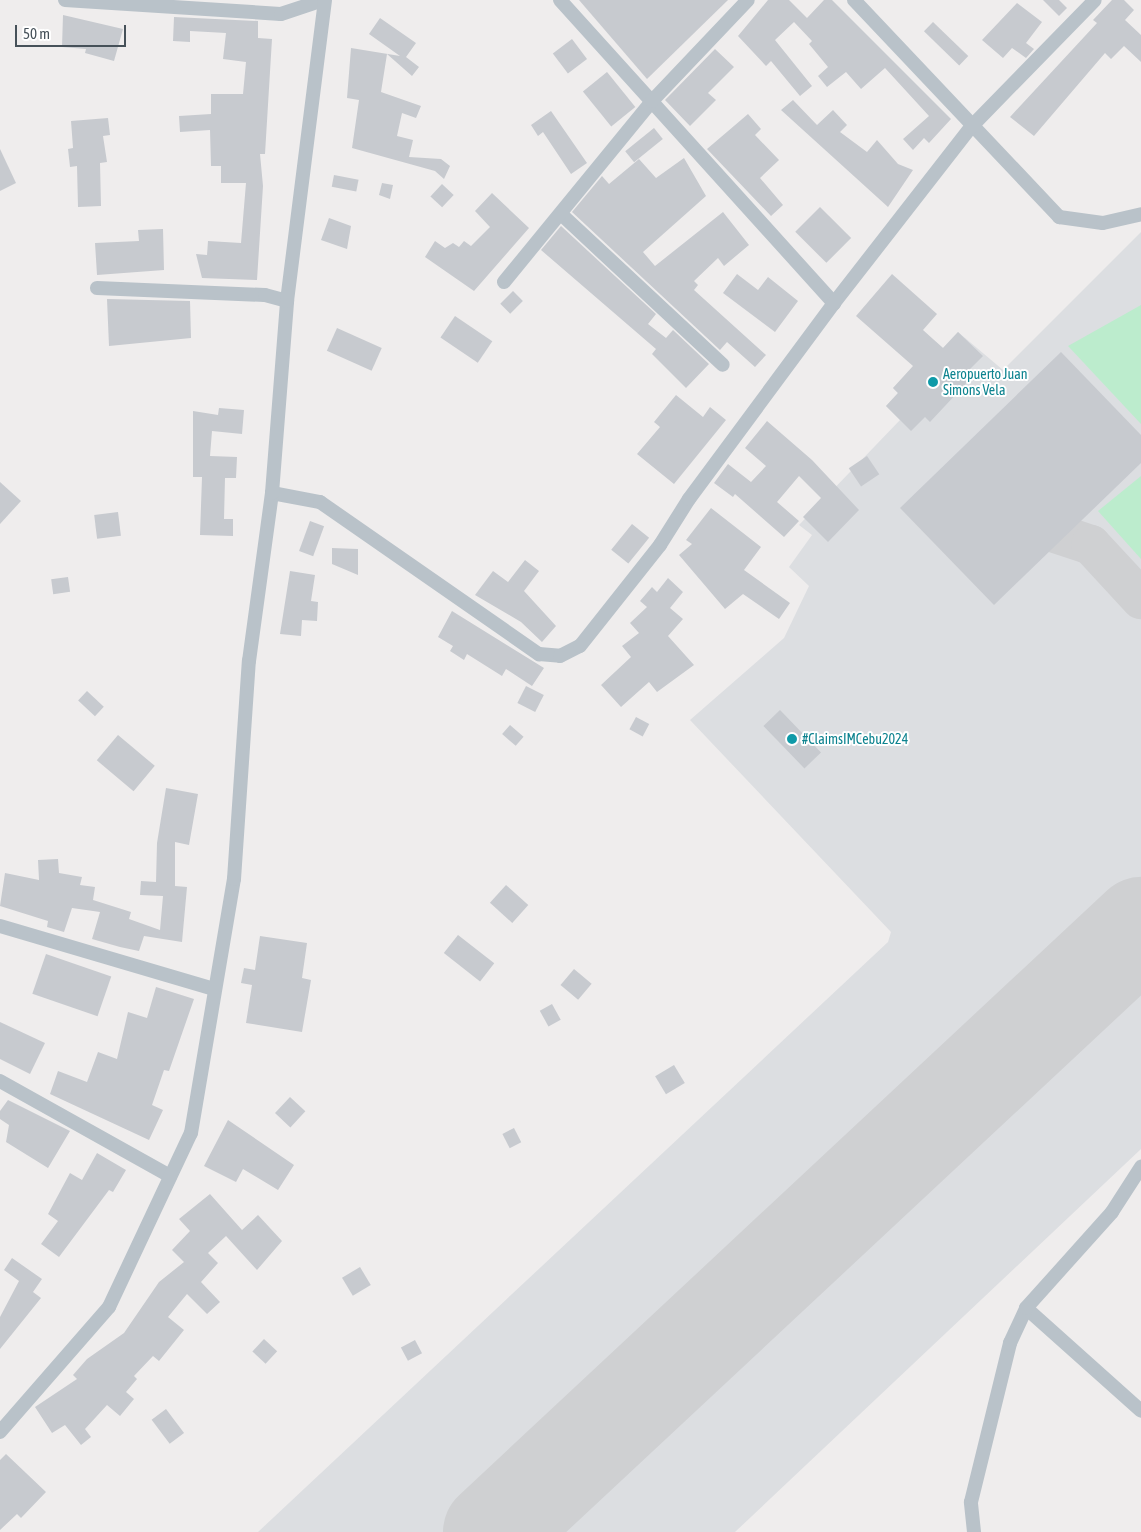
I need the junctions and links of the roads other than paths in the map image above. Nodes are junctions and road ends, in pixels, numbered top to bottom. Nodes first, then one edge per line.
1 (65, 0) edge
2 (324, 0) edge
3 (560, 0) edge
4 (748, 0) edge
5 (854, 0) edge
6 (1095, 0) edge
7 (652, 101) junction
8 (971, 127) junction
9 (561, 214) junction
10 (1141, 214) edge
11 (504, 282) dead end
12 (97, 288) dead end
13 (287, 301) junction
14 (834, 303) junction
15 (723, 365) dead end
16 (272, 493) junction
17 (0, 926) edge
18 (214, 990) junction
19 (0, 1081) edge
20 (1141, 1167) edge
21 (170, 1176) junction
22 (1026, 1308) junction
23 (1141, 1411) edge
24 (0, 1412) edge
25 (11, 1422) junction
26 (0, 1432) edge
27 (974, 1532) edge

1 - 2 street
2 - 13 street
3 - 7 street
4 - 7 street
5 - 8 street
6 - 8 street
7 - 9 street
7 - 14 street
8 - 10 street
8 - 14 street
9 - 11 street
9 - 15 street
12 - 13 street
13 - 16 street
14 - 16 street
16 - 18 street
17 - 18 street
18 - 21 street
19 - 21 street
20 - 22 street
21 - 25 street
22 - 23 street
22 - 27 street
24 - 25 street
25 - 26 street

